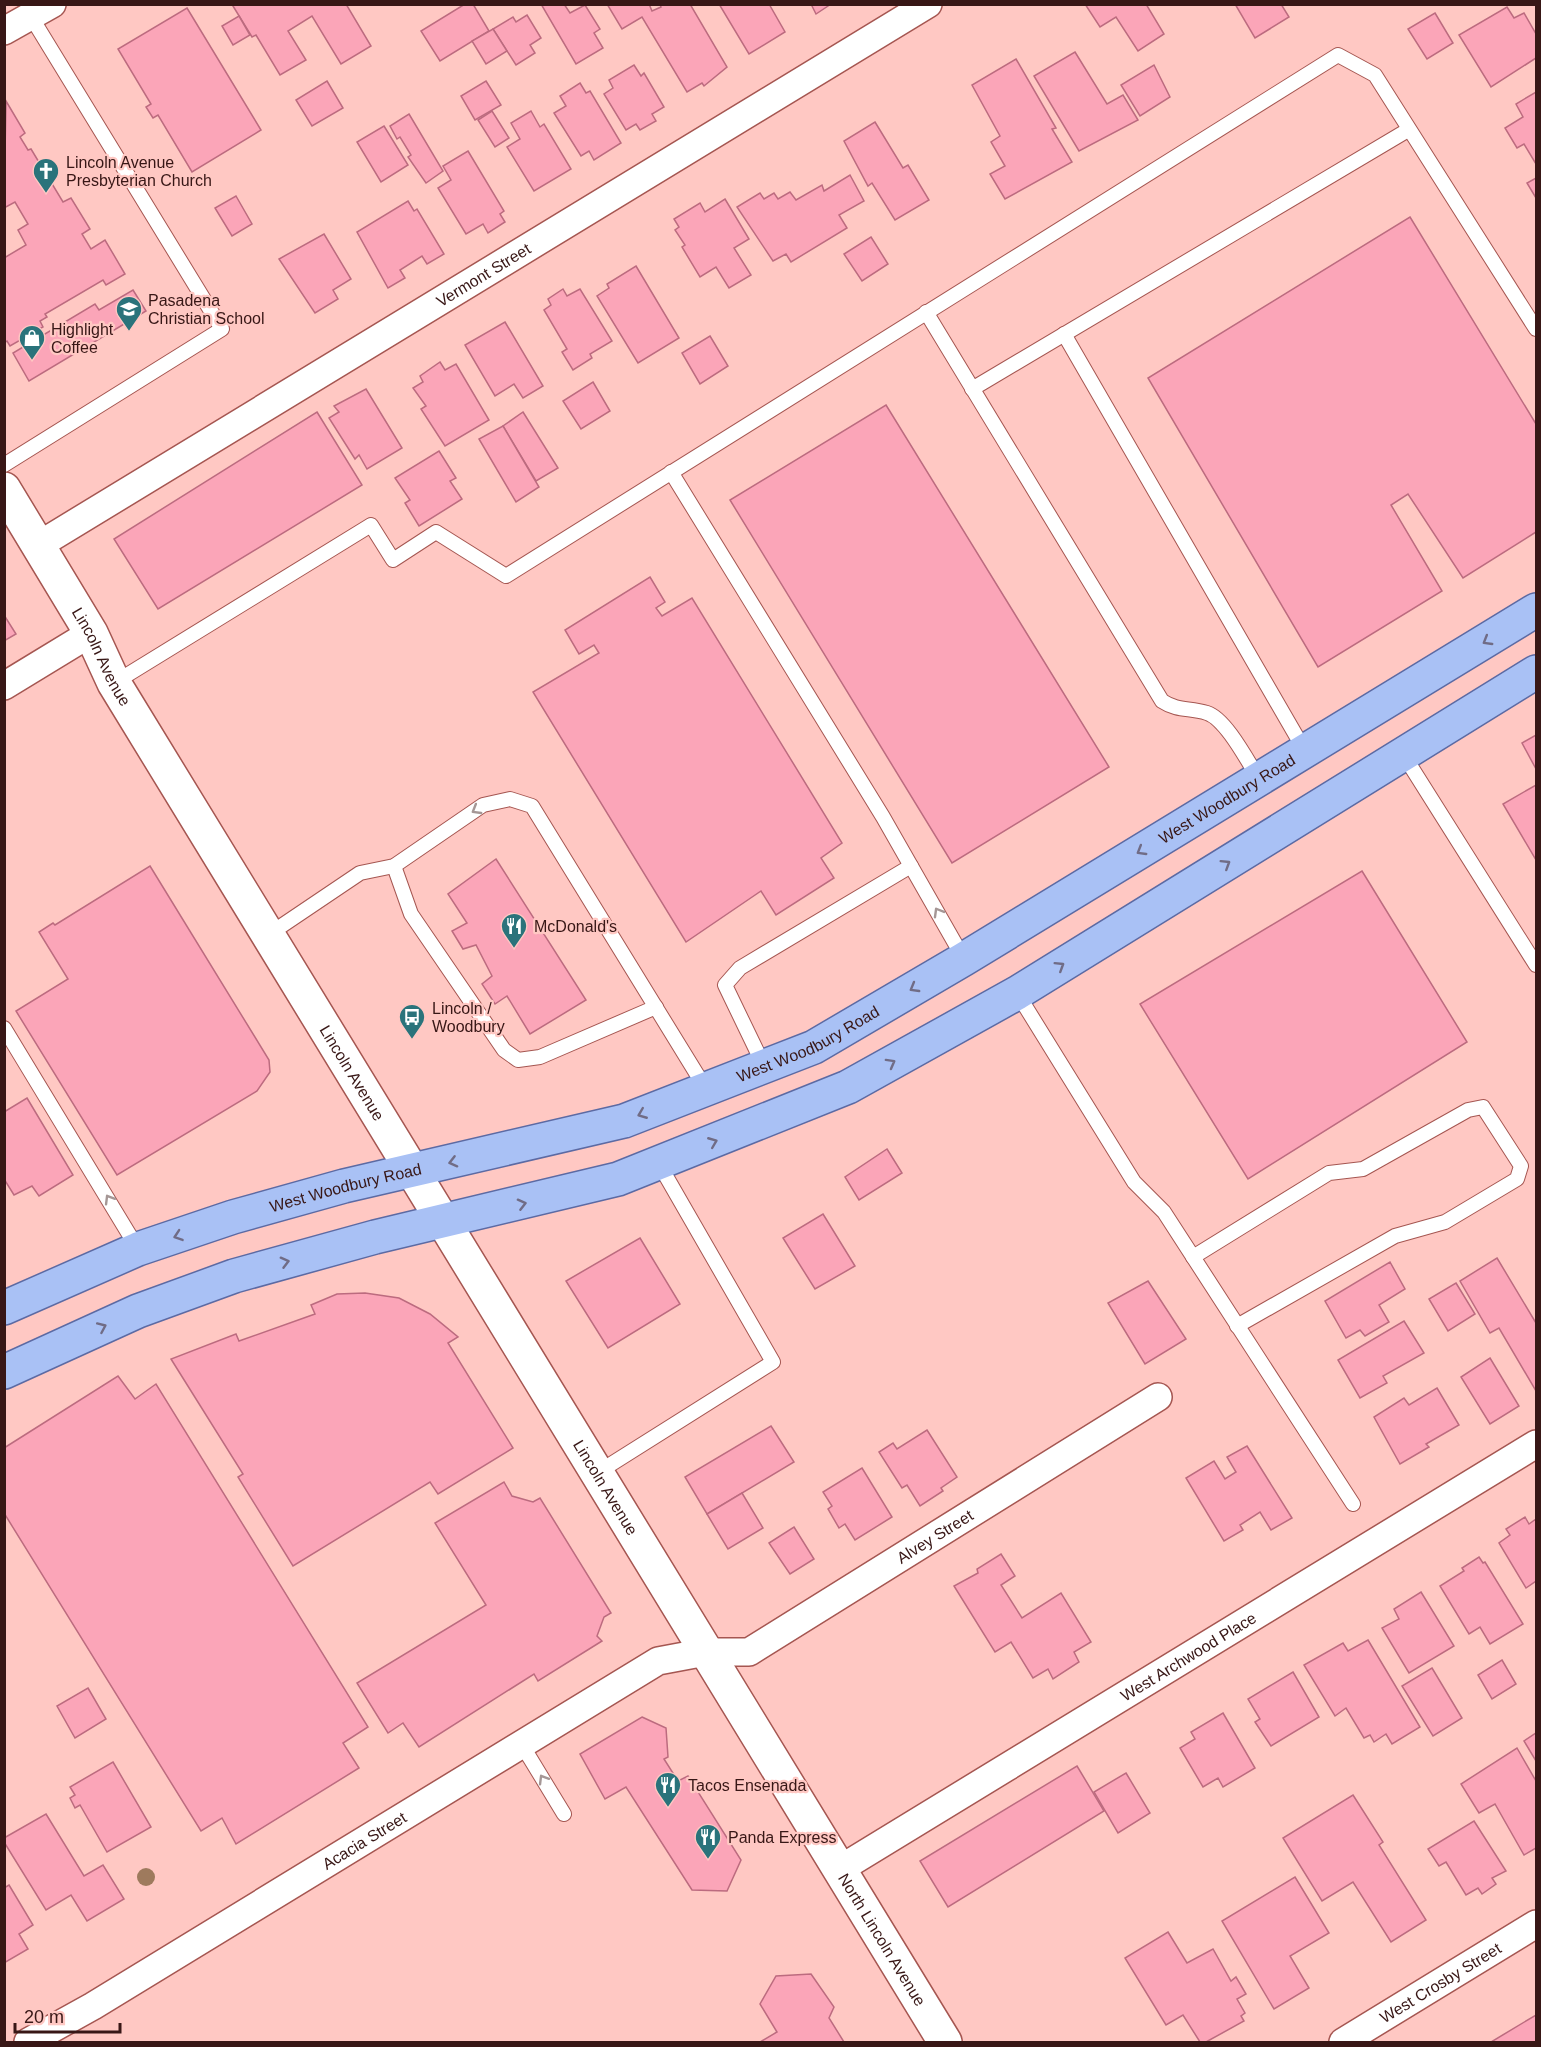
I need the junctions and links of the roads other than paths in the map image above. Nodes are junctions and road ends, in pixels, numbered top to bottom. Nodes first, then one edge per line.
1 (928, 4) edge
2 (26, 15) edge
3 (1408, 130) junction
4 (926, 312) junction
5 (1536, 329) edge
6 (1064, 334) junction
7 (972, 389) junction
8 (4, 465) edge
9 (671, 472) junction
10 (4, 489) edge
11 (39, 545) junction
12 (1536, 610) edge
13 (91, 633) junction
14 (1536, 672) edge
15 (114, 683) junction
16 (4, 686) edge
17 (1305, 751) junction
18 (1403, 754) junction
19 (1259, 779) junction
20 (394, 866) junction
21 (911, 866) junction
22 (268, 934) junction
23 (964, 958) junction
24 (1536, 965) edge
25 (1017, 993) junction
26 (656, 1007) junction
27 (4, 1028) edge
28 (764, 1066) junction
29 (706, 1089) junction
30 (659, 1164) junction
31 (413, 1172) junction
32 (444, 1223) junction
33 (138, 1249) junction
34 (1193, 1257) junction
35 (4, 1308) edge
36 (1238, 1326) junction
37 (4, 1372) edge
38 (1158, 1398) dead end
39 (1536, 1444) edge
40 (597, 1473) junction
41 (1353, 1504) dead end
42 (706, 1652) junction
43 (522, 1744) junction
44 (564, 1814) dead end
45 (840, 1869) junction
46 (1536, 1924) edge
47 (28, 2043) edge
48 (945, 2043) edge
49 (1343, 2043) edge

1 - 11 street, Vermont Street
2 - 8 lane
3 - 4 lane
3 - 5 lane
3 - 6 lane
4 - 7 lane
4 - 9 lane
6 - 7 lane
6 - 17 lane
7 - 19 lane
9 - 15 lane
9 - 21 lane
10 - 11 main road, Lincoln Avenue
11 - 13 main road, Lincoln Avenue
12 -> 17 main road, West Woodbury Road
13 - 15 main road, Lincoln Avenue
13 - 16 street
14 - 18 main road
15 - 22 main road, Lincoln Avenue
17 - 19 main road, West Woodbury Road
18 - 24 lane
25 -> 18 main road
19 -> 23 main road, West Woodbury Road
20 - 22 lane
20 - 26 lane
26 -> 20 lane
23 -> 21 lane
21 - 28 lane
22 - 31 main road, Lincoln Avenue
23 -> 28 main road, West Woodbury Road
30 -> 25 main road
25 - 34 lane
26 - 29 lane
33 -> 27 lane
28 - 29 main road, West Woodbury Road
29 -> 31 main road, West Woodbury Road
32 -> 30 main road
30 - 40 lane
31 - 32 main road, Lincoln Avenue
31 -> 33 main road, West Woodbury Road
37 -> 32 main road
32 - 40 main road, Lincoln Avenue
33 - 35 main road, West Woodbury Road
34 - 36 lane
34 - 36 lane
36 - 41 lane
38 - 42 street, Alvey Street
39 - 45 street, West Archwood Place
40 - 42 main road, Lincoln Avenue
42 - 43 street, Acacia Street
42 - 45 main road, North Lincoln Avenue
44 -> 43 lane
43 - 47 street, Acacia Street
45 - 48 main road, North Lincoln Avenue
46 - 49 street, West Crosby Street

